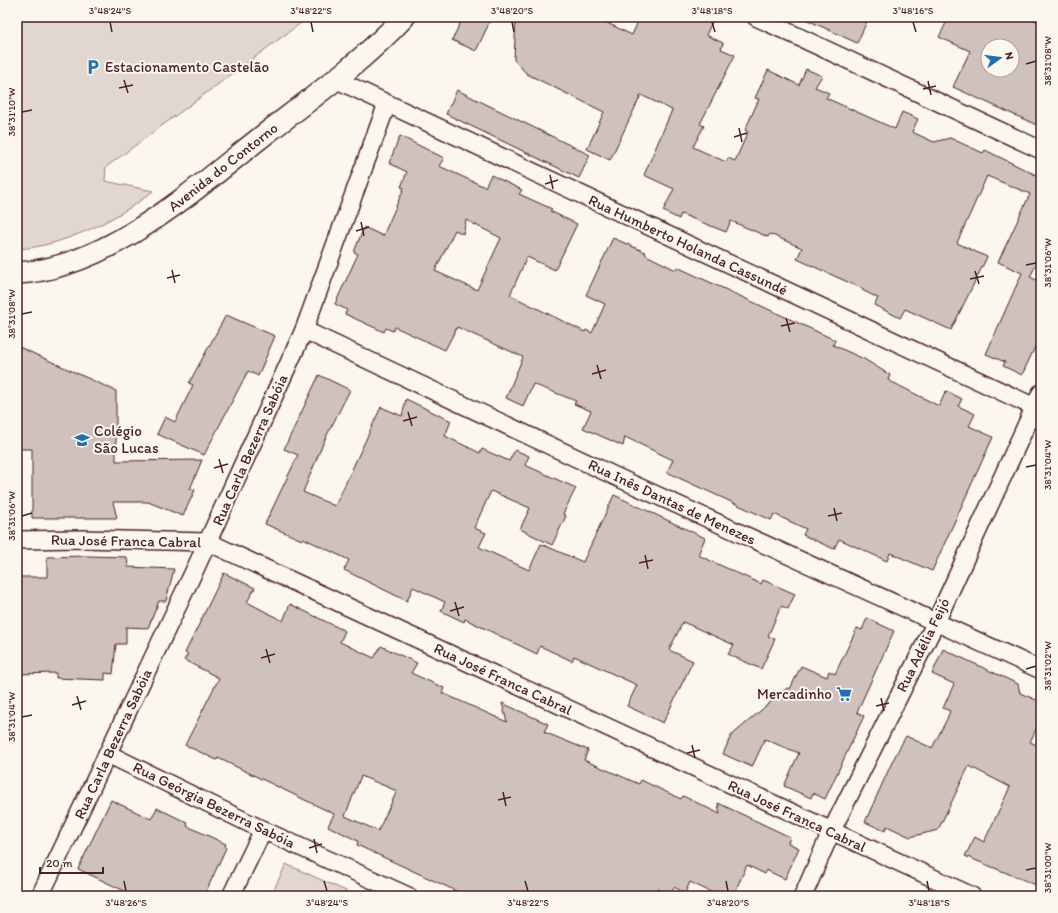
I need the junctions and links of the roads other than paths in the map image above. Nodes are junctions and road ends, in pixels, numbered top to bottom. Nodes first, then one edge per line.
1 (404, 17) edge
2 (756, 17) edge
3 (335, 79) junction
4 (387, 104) junction
5 (1041, 150) edge
6 (17, 273) edge
7 (304, 330) junction
8 (1039, 404) edge
9 (17, 540) edge
10 (208, 542) junction
11 (936, 622) junction
12 (1041, 670) edge
13 (108, 754) junction
14 (263, 830) junction
15 (831, 832) junction
16 (40, 896) edge
17 (231, 896) edge
18 (408, 896) edge
19 (803, 896) edge
20 (972, 896) edge

1 - 3 street, Avenida do Contorno
2 - 5 street
3 - 4 street, Rua Humberto Holanda Cassundé
3 - 6 street, Avenida do Contorno
4 - 7 street, Rua Carla Bezerra Sabóia
4 - 8 street, Rua Humberto Holanda Cassundé
7 - 10 street, Rua Carla Bezerra Sabóia
7 - 11 street, Rua Inês Dantas de Menezes
8 - 11 street, Rua Adélia Feijó
9 - 10 street, Rua José Franca Cabral
10 - 13 street, Rua Carla Bezerra Sabóia
10 - 15 street, Rua José Franca Cabral
11 - 12 street, Rua Inês Dantas de Menezes
11 - 15 street, Rua Adélia Feijó
13 - 14 street, Rua Geórgia Bezerra Sabóia
13 - 16 street, Rua Carla Bezerra Sabóia
14 - 17 street
14 - 18 street, Rua Geórgia Bezerra Sabóia
15 - 19 street, Rua Adélia Feijó
15 - 20 street, Rua José Franca Cabral

